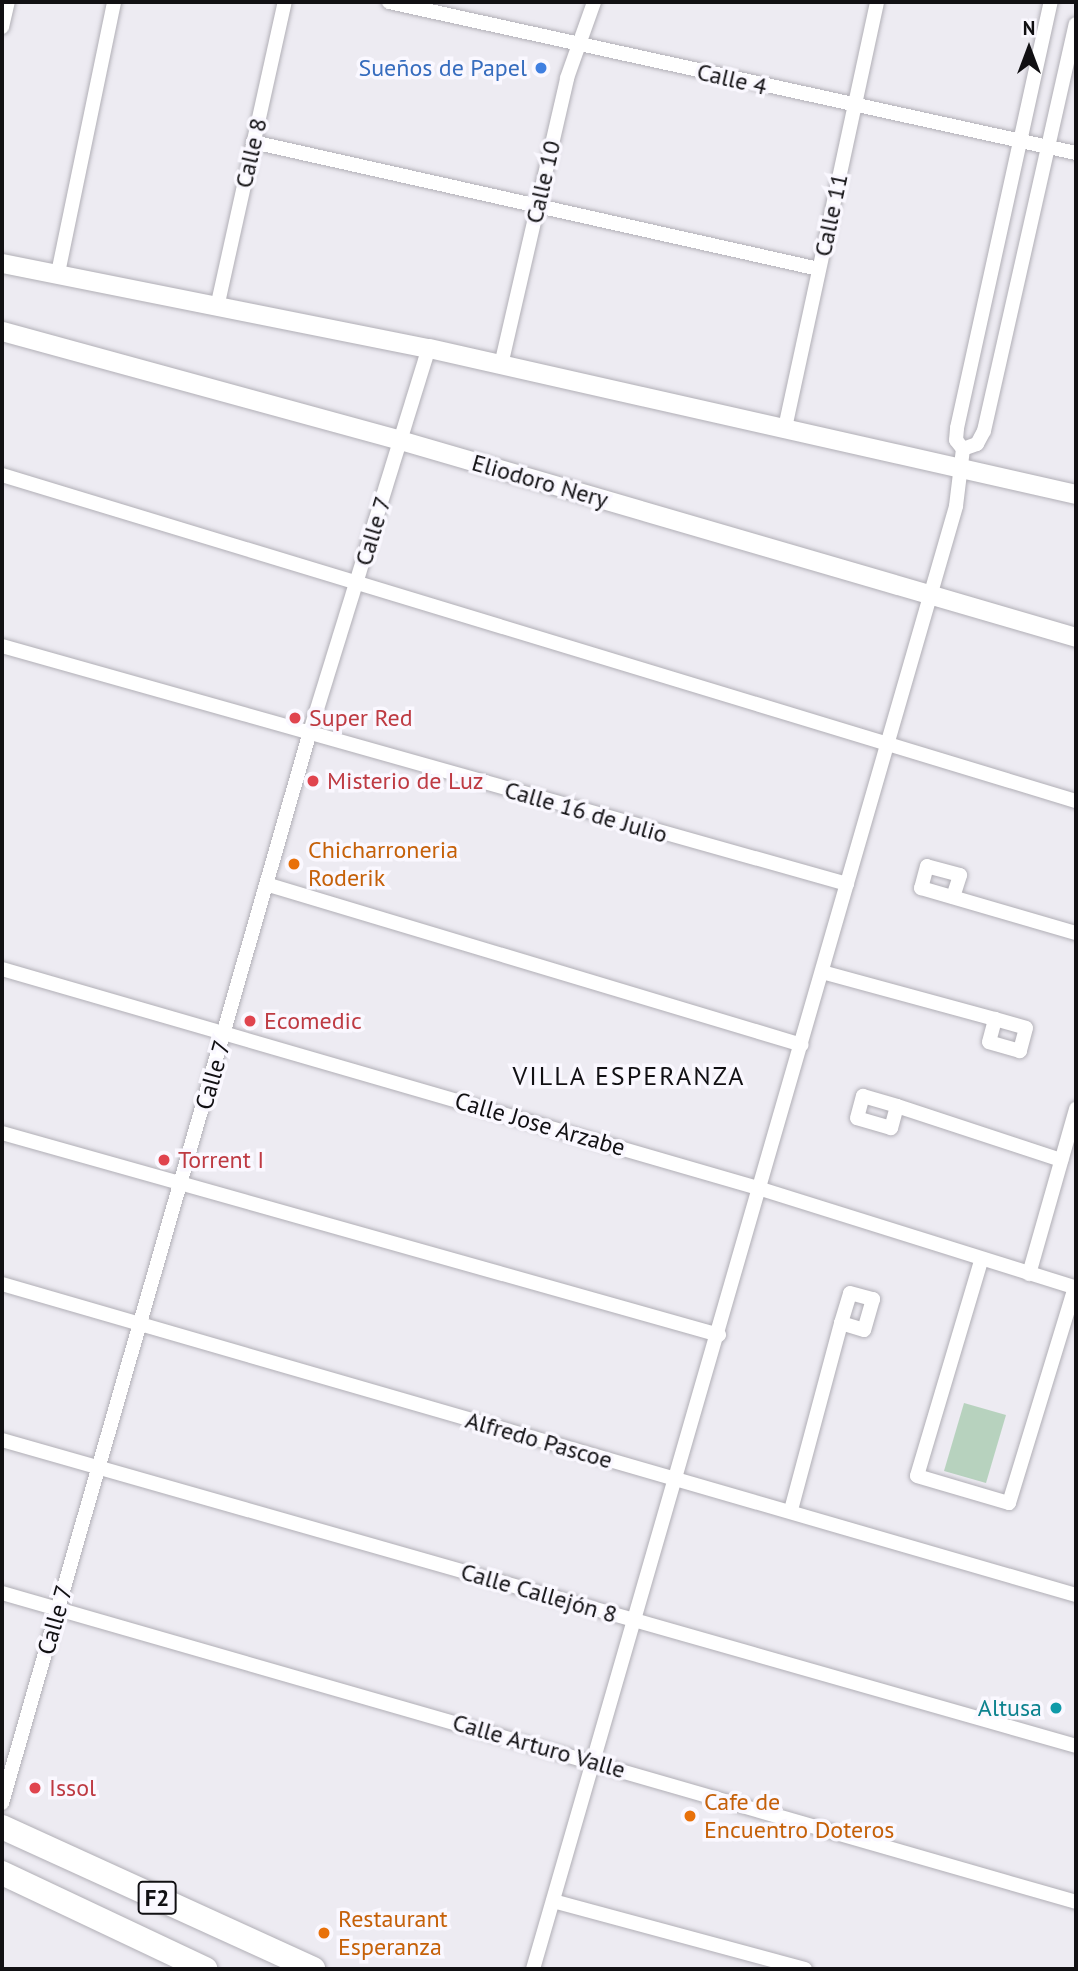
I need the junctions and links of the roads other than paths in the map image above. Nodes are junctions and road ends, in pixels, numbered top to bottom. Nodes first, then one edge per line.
1 (8, 2) edge
2 (114, 2) edge
3 (285, 2) edge
4 (388, 2) edge
5 (593, 2) edge
6 (877, 2) edge
7 (1051, 2) edge
8 (446, 8) edge
9 (1076, 24) edge
10 (2, 27) edge
11 (579, 45) junction
12 (855, 106) junction
13 (1021, 140) junction
14 (253, 142) junction
15 (1049, 147) junction
16 (1076, 153) edge
17 (538, 207) junction
18 (2, 263) edge
19 (819, 270) junction
20 (58, 273) junction
21 (218, 303) junction
22 (2, 331) edge
23 (429, 348) junction
24 (501, 365) junction
25 (785, 428) junction
26 (400, 440) junction
27 (962, 459) junction
28 (2, 475) edge
29 (1076, 494) edge
30 (357, 586) junction
31 (931, 594) junction
32 (1076, 637) edge
33 (2, 646) edge
34 (309, 735) junction
35 (888, 744) junction
36 (1076, 802) edge
37 (847, 884) junction
38 (269, 885) junction
39 (953, 897) dead end
40 (1076, 933) edge
41 (2, 969) edge
42 (822, 972) junction
43 (995, 1019) dead end
44 (225, 1031) junction
45 (802, 1045) junction
46 (897, 1106) dead end
47 (1076, 1109) edge
48 (2, 1133) edge
49 (1060, 1160) junction
50 (183, 1183) junction
51 (761, 1189) junction
52 (981, 1261) junction
53 (1029, 1274) junction
54 (2, 1284) edge
55 (1076, 1287) edge
56 (841, 1323) dead end
57 (141, 1324) junction
58 (719, 1335) junction
59 (2, 1440) edge
60 (98, 1467) junction
61 (677, 1480) junction
62 (791, 1510) junction
63 (2, 1593) edge
64 (1076, 1595) edge
65 (58, 1609) junction
66 (634, 1620) junction
67 (1076, 1746) edge
68 (592, 1761) junction
69 (2, 1802) edge
70 (2, 1827) edge
71 (2, 1873) edge
72 (553, 1901) junction
73 (1076, 1902) edge
74 (178, 1964) edge
75 (205, 1969) edge
76 (313, 1969) edge
77 (533, 1969) edge
78 (805, 1969) edge

1 - 10 street
2 - 20 street
3 - 14 street, Calle 8
4 - 8 street, Calle 4
5 - 11 street, Calle 10
6 - 12 street, Calle 11
7 - 13 street
8 - 11 street, Calle 4
9 - 15 street
11 - 12 street, Calle 4
11 - 17 street, Calle 10
12 - 13 street, Calle 4
12 - 19 street, Calle 11
13 - 15 street, Calle 4
13 - 27 street
14 - 17 street
14 - 21 street, Calle 8
15 - 16 street, Calle 4
15 - 27 street
17 - 19 street
17 - 24 street, Calle 10
18 - 20 street
19 - 25 street, Calle 11
20 - 21 street
21 - 23 street
22 - 26 street, Eliodoro Nery
23 - 24 street
23 - 26 street, Calle 7
24 - 25 street
25 - 27 street
26 - 30 street, Calle 7
26 - 31 street, Eliodoro Nery
27 - 29 street
27 - 31 street
28 - 30 street
30 - 34 street, Calle 7
30 - 35 street
31 - 32 street, Eliodoro Nery
31 - 35 street
33 - 34 street, Calle 16 de Julio
34 - 37 street, Calle 16 de Julio
34 - 38 street, Calle 7
35 - 36 street
35 - 37 street
37 - 42 street
38 - 44 street, Calle 7
38 - 45 street
39 - 40 street
41 - 44 street, Calle Jose Arzabe
42 - 43 street
42 - 45 street
44 - 50 street, Calle 7
44 - 51 street, Calle Jose Arzabe
45 - 51 street
46 - 49 street
47 - 49 street
48 - 50 street
49 - 53 street
50 - 57 street, Calle 7
50 - 58 street
51 - 52 street, Calle Jose Arzabe
51 - 58 street
52 - 53 street, Calle Jose Arzabe
52 - 55 street
53 - 55 street, Calle Jose Arzabe
54 - 57 street, Alfredo Pascoe
56 - 62 street
57 - 60 street, Calle 7
57 - 61 street, Alfredo Pascoe
58 - 61 street
59 - 60 street, Calle Callejón 8
60 - 65 street, Calle 7
60 - 66 street, Calle Callejón 8
61 - 62 street, Alfredo Pascoe
61 - 66 street
62 - 64 street, Alfredo Pascoe
63 - 65 street, Calle Arturo Valle
65 - 68 street, Calle Arturo Valle
65 - 69 street, Calle 7
66 - 67 street, Calle Callejón 8
66 - 68 street
68 - 72 street
68 - 73 street, Calle Arturo Valle
70 - 76 highway, F2
71 - 74 highway, F2
72 - 77 street
72 - 78 street
74 - 75 highway, F2

